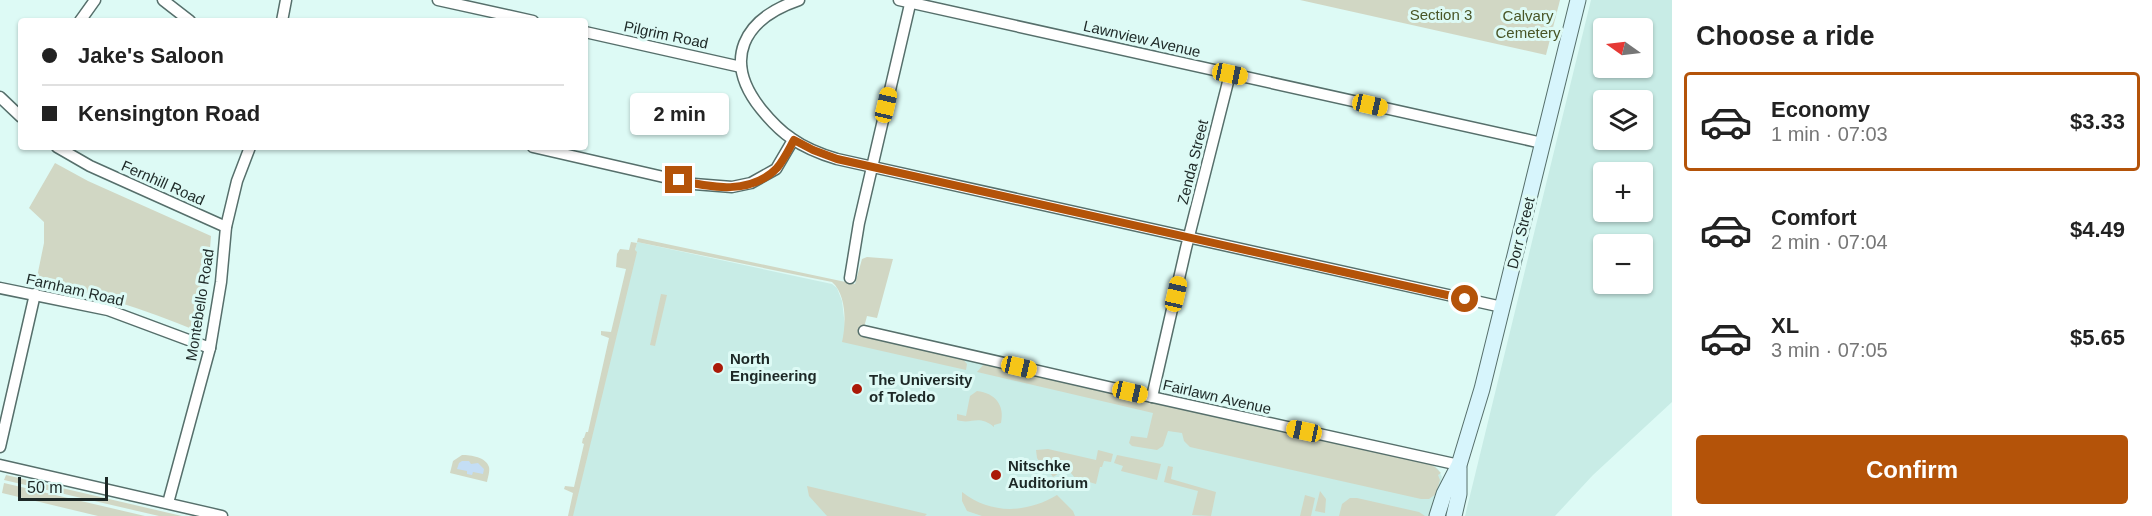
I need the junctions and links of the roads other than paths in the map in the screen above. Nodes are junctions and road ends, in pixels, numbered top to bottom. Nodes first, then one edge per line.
1 (95, 0) edge
2 (163, 0) edge
3 (286, 0) edge
4 (438, 0) edge
5 (799, 0) edge
6 (1578, 0) edge
7 (907, 1) edge
8 (82, 18) edge
9 (186, 18) edge
10 (283, 18) edge
11 (519, 18) edge
12 (588, 33) edge
13 (741, 67) junction
14 (1230, 74) junction
15 (0, 97) edge
16 (18, 114) edge
17 (794, 140) junction
18 (1542, 143) junction
19 (62, 150) edge
20 (249, 150) edge
21 (546, 150) edge
22 (872, 166) junction
23 (226, 227) junction
24 (1190, 238) junction
25 (850, 278) dead end
26 (0, 288) edge
27 (35, 294) junction
28 (1502, 307) junction
29 (864, 331) dead end
30 (210, 348) junction
31 (1152, 398) junction
32 (0, 447) edge
33 (0, 465) edge
34 (1459, 465) junction
35 (168, 503) junction
36 (222, 516) edge
37 (1437, 516) edge
38 (1454, 516) edge

1 - 8 street
2 - 9 street
3 - 10 street
4 - 11 street
5 - 13 street
6 - 18 main road, Dorr Street
7 - 14 street, Lawnview Avenue
7 - 22 street
12 - 13 street, Pilgrim Road
13 - 17 street
14 - 18 street, Lawnview Avenue
14 - 24 street, Zenda Street
15 - 16 street
17 - 21 street
17 - 22 street
18 - 28 main road, Dorr Street
19 - 23 street, Fernhill Road
20 - 23 street, Montebello Road
22 - 24 street
22 - 25 street
23 - 30 street, Montebello Road
24 - 28 street
24 - 31 street, Zenda Street
26 - 27 street, Farnham Road
27 - 30 street, Farnham Road
27 - 32 street
28 - 34 main road, Dorr Street
29 - 31 street, Fairlawn Avenue
30 - 35 street, Montebello Road
31 - 34 street, Fairlawn Avenue
33 - 35 street
34 - 37 main road, Dorr Street
34 - 38 main road, Dorr Street
35 - 36 street

